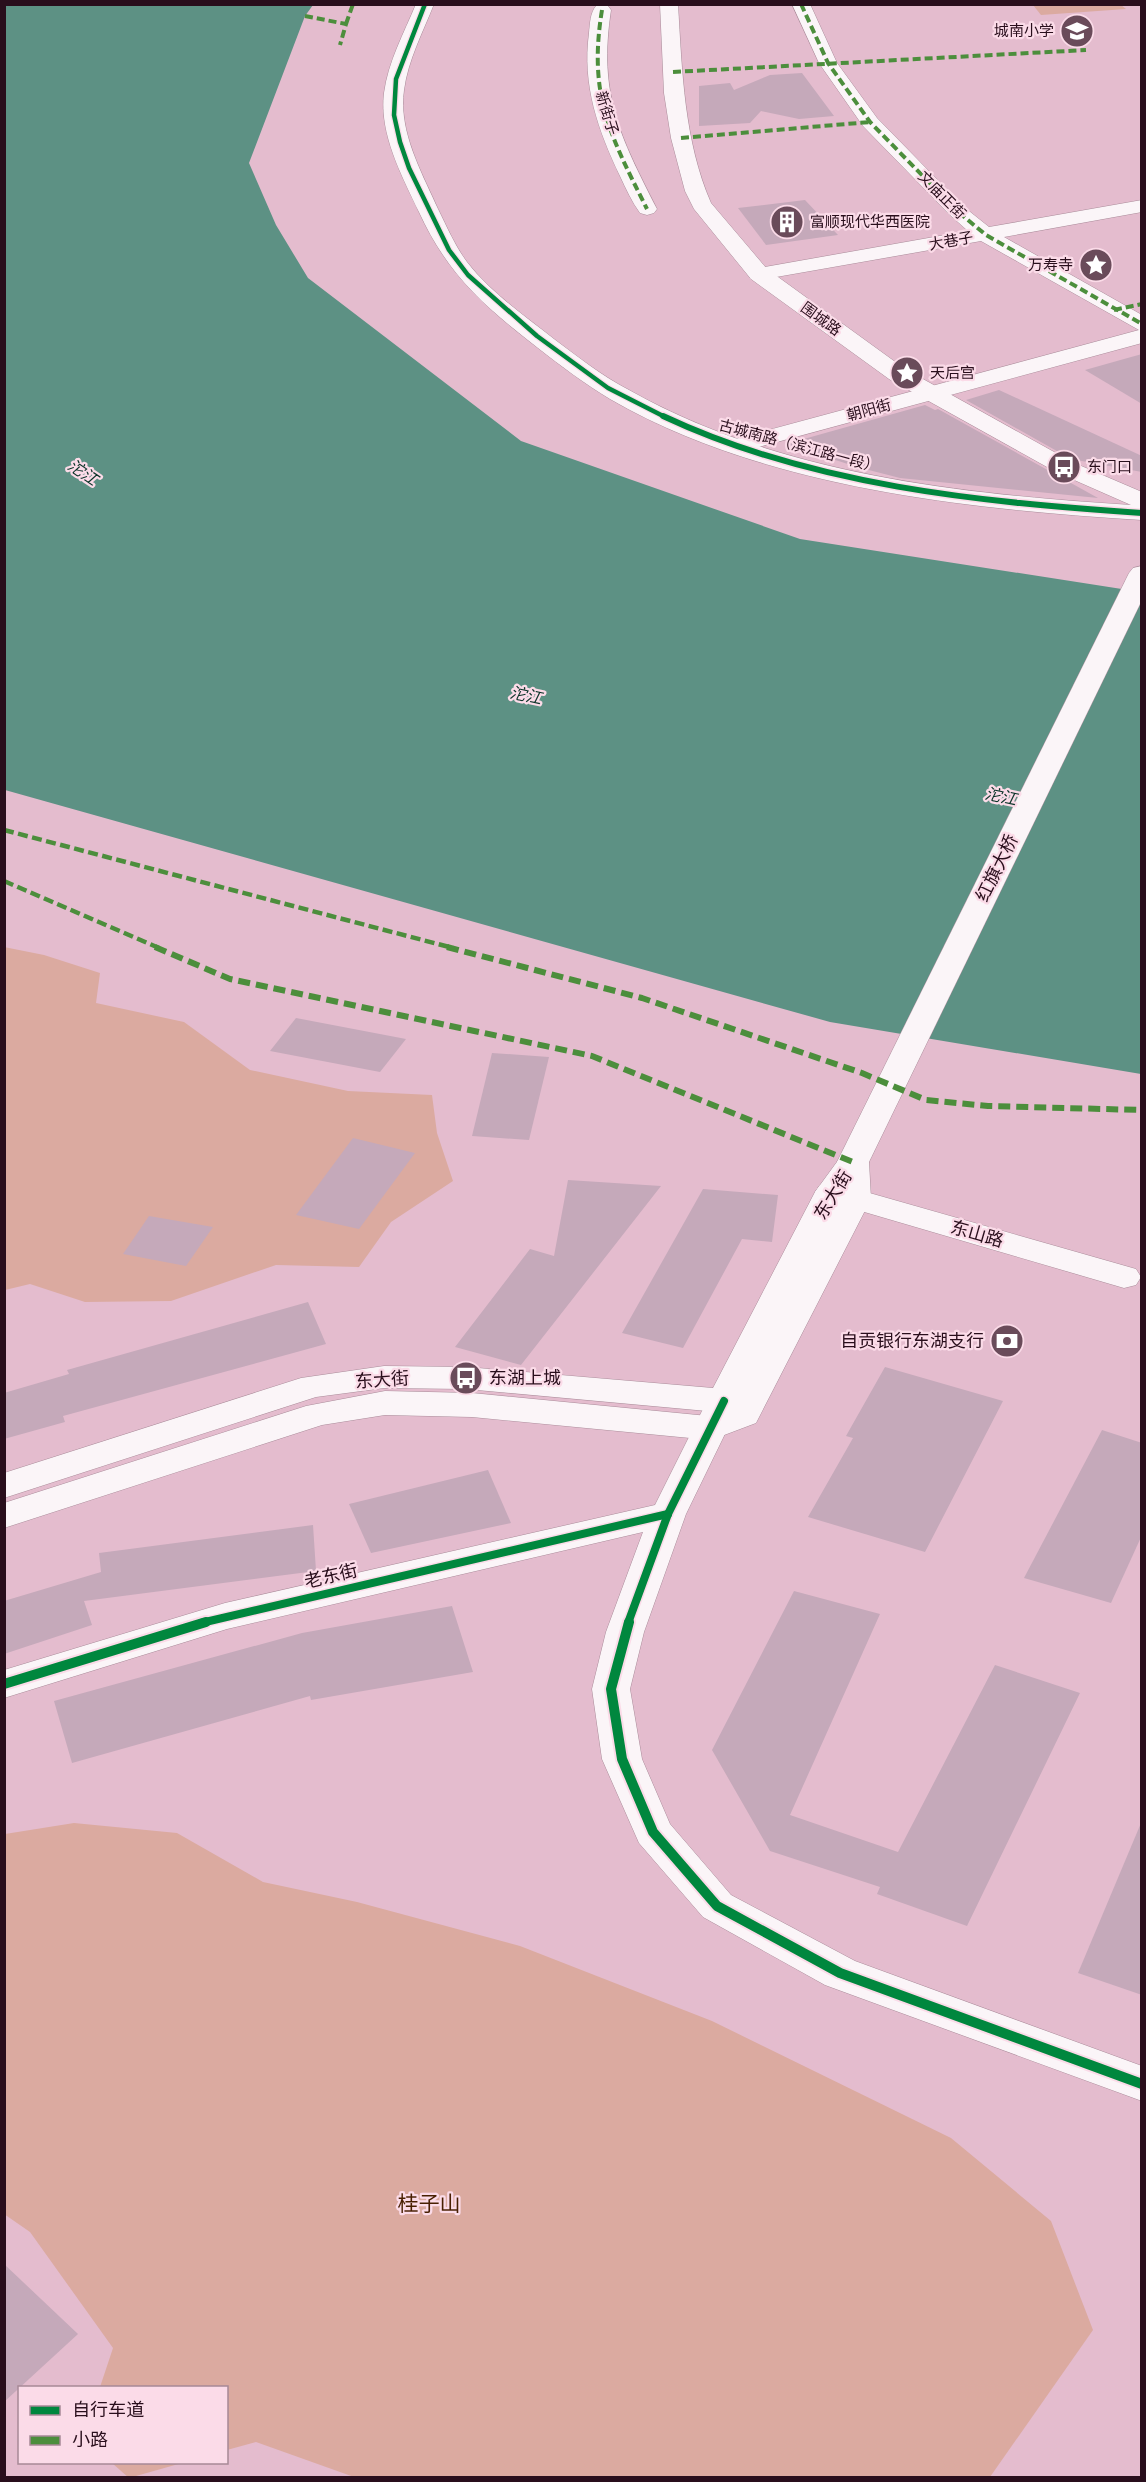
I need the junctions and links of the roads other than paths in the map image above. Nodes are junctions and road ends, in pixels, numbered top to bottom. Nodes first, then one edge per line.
1 (425, 4) edge
2 (669, 4) edge
3 (801, 4) edge
4 (602, 10) dead end
5 (1142, 206) edge
6 (647, 209) dead end
7 (986, 236) junction
8 (759, 274) junction
9 (1142, 324) edge
10 (1142, 336) edge
11 (931, 393) junction
12 (736, 446) junction
13 (1142, 501) edge
14 (1142, 513) edge
15 (1142, 573) edge
16 (853, 1162) joint
17 (843, 1195) junction
18 (1124, 1277) dead end
19 (717, 1414) junction
20 (4, 1486) edge
21 (668, 1514) junction
22 (4, 1516) edge
23 (4, 1684) edge
24 (1142, 2084) edge

1 - 12 street, 古城南路（滨江路一段）
2 - 8 street, 围城路
3 - 7 street, 文庙正街
4 - 6 street, 新街子
5 - 7 street, 大巷子
7 - 8 street, 大巷子
7 - 9 street, 文庙正街
8 - 11 street, 围城路
10 - 11 street, 朝阳街
11 - 12 street, 朝阳街
11 - 13 street, 围城路
12 - 14 street, 古城南路（滨江路一段）
15 - 16 street, 红旗大桥
16 - 17 street, 东大街
17 - 18 street, 东山路
17 - 19 street, 东大街
19 - 20 street, 东大街
19 - 21 street
19 - 22 street, 东大街
21 - 23 street, 老东街
21 - 24 street

